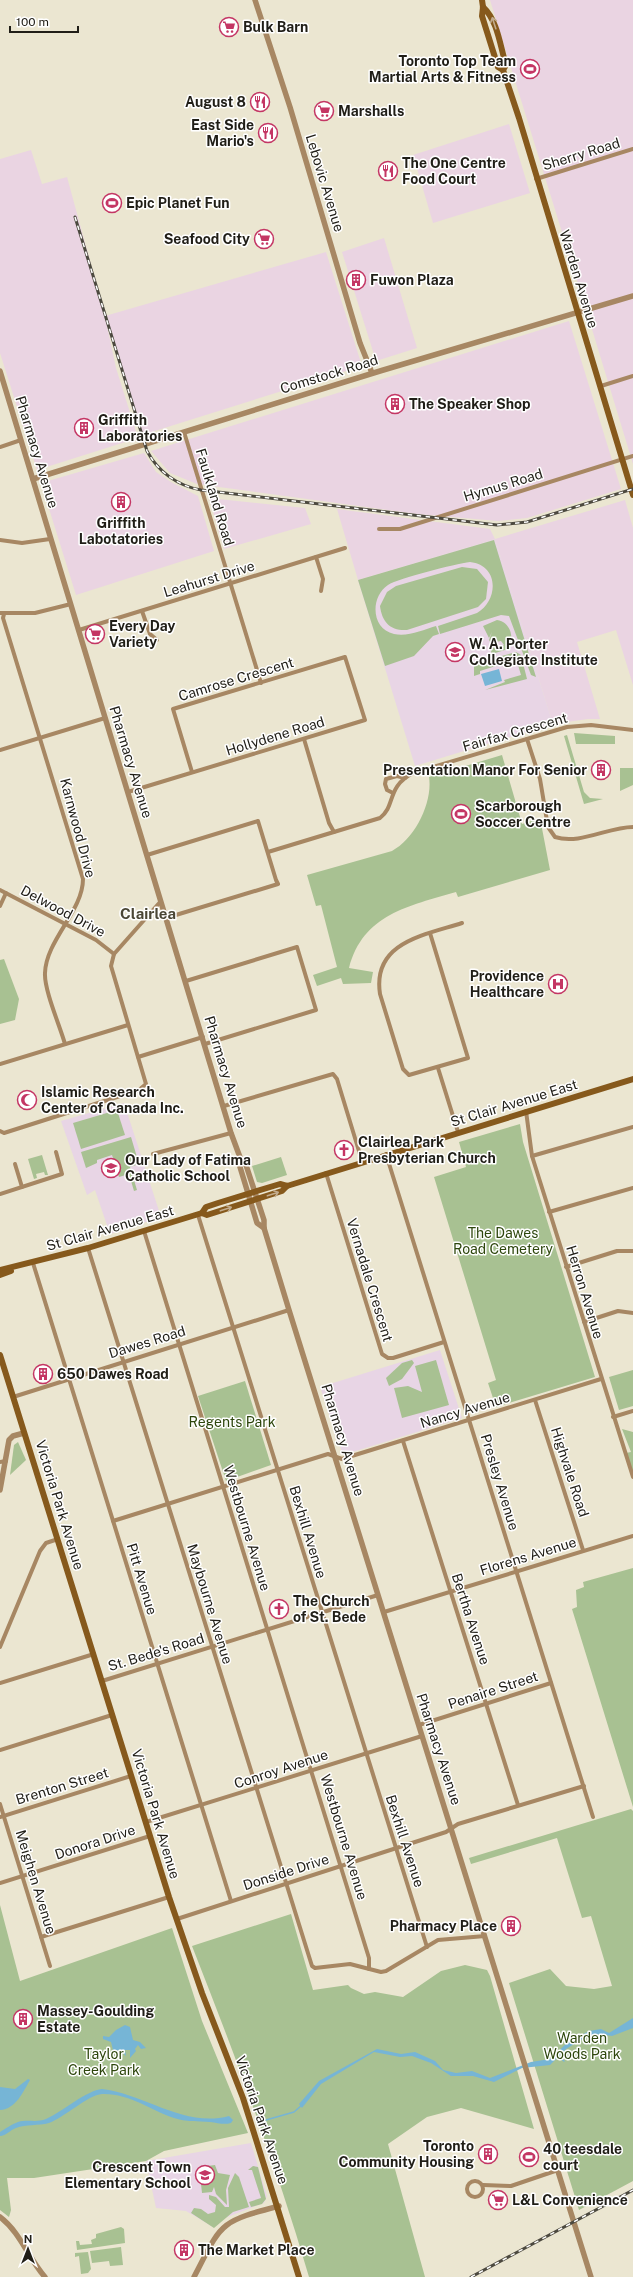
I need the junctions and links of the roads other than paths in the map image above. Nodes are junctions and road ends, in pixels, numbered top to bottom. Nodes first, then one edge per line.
1 (254, 0) edge
2 (482, 0) edge
3 (483, 7) junction
4 (503, 70) junction
5 (633, 149) edge
6 (536, 180) junction
7 (633, 296) edge
8 (577, 312) junction
9 (372, 373) junction
10 (0, 374) edge
11 (633, 376) edge
12 (600, 386) junction
13 (184, 432) junction
14 (21, 440) junction
15 (0, 447) edge
16 (633, 456) edge
17 (623, 460) junction
18 (33, 479) junction
19 (633, 495) edge
20 (379, 529) dead end
21 (50, 539) junction
22 (0, 540) edge
23 (345, 548) dead end
24 (316, 557) junction
25 (230, 583) junction
26 (321, 591) dead end
27 (71, 604) junction
28 (142, 611) junction
29 (2, 613) edge
30 (79, 630) junction
31 (157, 640) dead end
32 (345, 657) joint
33 (261, 683) junction
34 (105, 718) junction
35 (633, 730) edge
36 (40, 737) junction
37 (304, 739) junction
38 (527, 739) junction
39 (0, 750) edge
40 (192, 772) junction
41 (405, 778) junction
42 (128, 792) junction
43 (392, 793) junction
44 (633, 827) edge
45 (334, 832) junction
46 (268, 852) junction
47 (147, 855) junction
48 (0, 890) edge
49 (6, 893) junction
50 (161, 901) junction
51 (0, 906) edge
52 (166, 918) junction
53 (462, 923) dead end
54 (65, 924) junction
55 (430, 933) junction
56 (114, 954) junction
57 (186, 981) junction
58 (128, 1025) junction
59 (203, 1037) junction
60 (65, 1044) junction
61 (205, 1044) junction
62 (138, 1056) junction
63 (0, 1064) edge
64 (438, 1068) junction
65 (633, 1079) edge
66 (224, 1106) junction
67 (526, 1111) junction
68 (633, 1127) edge
69 (0, 1131) edge
70 (458, 1132) junction
71 (231, 1133) junction
72 (56, 1152) dead end
73 (152, 1154) dead end
74 (386, 1154) junction
75 (532, 1156) junction
76 (241, 1160) junction
77 (362, 1161) junction
78 (16, 1164) dead end
79 (326, 1173) junction
80 (287, 1186) junction
81 (22, 1187) junction
82 (633, 1188) edge
83 (254, 1192) junction
84 (0, 1194) edge
85 (248, 1194) junction
86 (257, 1199) junction
87 (250, 1201) junction
88 (549, 1212) junction
89 (200, 1214) junction
90 (264, 1228) junction
91 (144, 1231) junction
92 (88, 1248) junction
93 (633, 1251) edge
94 (33, 1263) junction
95 (24, 1265) junction
96 (566, 1267) junction
97 (0, 1270) edge
98 (0, 1275) edge
99 (289, 1310) junction
100 (633, 1313) edge
101 (584, 1322) junction
102 (233, 1327) junction
103 (444, 1342) junction
104 (179, 1345) junction
105 (0, 1355) edge
106 (123, 1362) junction
107 (69, 1380) junction
108 (601, 1380) junction
109 (13, 1397) junction
110 (535, 1400) junction
111 (633, 1411) edge
112 (613, 1417) junction
113 (469, 1420) junction
114 (24, 1433) junction
115 (402, 1441) junction
116 (335, 1456) junction
117 (3, 1461) edge
118 (277, 1470) junction
119 (633, 1477) edge
120 (223, 1486) junction
121 (0, 1490) edge
122 (168, 1504) junction
123 (113, 1521) junction
124 (633, 1536) edge
125 (58, 1539) junction
126 (583, 1550) junction
127 (516, 1571) junction
128 (450, 1592) junction
129 (378, 1595) junction
130 (322, 1612) junction
131 (384, 1612) junction
132 (267, 1629) junction
133 (0, 1631) edge
134 (6, 1633) junction
135 (212, 1646) junction
136 (0, 1647) edge
137 (94, 1654) junction
138 (157, 1664) junction
139 (102, 1681) junction
140 (0, 1683) edge
141 (551, 1683) junction
142 (486, 1704) junction
143 (112, 1715) junction
144 (419, 1725) junction
145 (422, 1736) junction
146 (0, 1750) edge
147 (366, 1754) junction
148 (312, 1771) junction
149 (131, 1776) junction
150 (584, 1786) junction
151 (256, 1789) junction
152 (0, 1804) edge
153 (518, 1805) junction
154 (202, 1806) junction
155 (2, 1816) edge
156 (593, 1816) dead end
157 (146, 1822) junction
158 (452, 1829) junction
159 (150, 1836) junction
160 (396, 1848) junction
161 (341, 1866) junction
162 (23, 1876) junction
163 (0, 1883) edge
164 (287, 1883) junction
165 (169, 1897) junction
166 (231, 1901) junction
167 (177, 1919) junction
168 (485, 1936) junction
169 (42, 1937) junction
170 (427, 1947) junction
171 (50, 1966) dead end
172 (369, 1969) junction
173 (558, 2170) junction
174 (483, 2185) junction
175 (279, 2206) junction
176 (0, 2218) edge
177 (589, 2276) edge
178 (45, 2277) edge
179 (194, 2277) edge
180 (299, 2277) edge

1 - 9 street, Lebovic Avenue
2 - 3 main road, Warden Avenue
3 - 4 main road, Warden Avenue
4 -> 3 main road, Warden Avenue
4 - 6 main road, Warden Avenue
5 - 6 street, Sherry Road
6 - 8 main road, Warden Avenue
7 - 8 street, Comstock Road
8 - 9 street, Comstock Road
8 - 12 main road, Warden Avenue
9 - 13 street, Comstock Road
10 - 14 street, Pharmacy Avenue
11 - 12 street
12 - 17 main road, Warden Avenue
13 - 18 street, Comstock Road
13 - 25 street, Faulkland Road
14 - 15 street
14 - 18 street, Pharmacy Avenue
16 - 17 street, Hymus Road
17 - 19 main road, Warden Avenue
17 - 20 street, Hymus Road
18 - 21 street, Pharmacy Avenue
21 - 22 street
21 - 27 street, Pharmacy Avenue
23 - 24 street, Leahurst Drive
24 - 25 street, Leahurst Drive
24 - 26 street
25 - 28 street, Leahurst Drive
25 - 33 street, Faulkland Road
27 - 29 street
27 - 30 street, Pharmacy Avenue
28 - 30 street, Leahurst Drive
28 - 31 street
29 - 36 street, Karnwood Drive
30 - 34 street, Pharmacy Avenue
32 - 33 street, Camrose Crescent
32 - 37 street, Hollydene Road
33 - 40 street, Camrose Crescent
34 - 36 street
34 - 42 street, Pharmacy Avenue
35 - 38 street, Fairfax Crescent
36 - 39 street
36 - 54 street, Karnwood Drive
37 - 40 street, Hollydene Road
37 - 45 street
38 - 41 street, Fairfax Crescent
38 - 44 street
40 - 42 street, Hollydene Road
41 - 43 street
41 - 43 street, Fairfax Crescent
42 - 47 street, Pharmacy Avenue
43 - 45 street
45 - 46 street
46 - 47 street
46 - 52 street
47 - 50 street, Pharmacy Avenue
48 - 49 street, Delwood Drive
49 - 51 street
49 - 54 street, Delwood Drive
50 - 52 street, Pharmacy Avenue
50 - 56 street
52 - 57 street, Pharmacy Avenue
53 - 55 street
54 - 56 street, Delwood Drive
54 - 60 street, Karnwood Drive
55 - 64 street
55 - 64 street
56 - 58 street
57 - 59 street, Pharmacy Avenue
57 - 61 street
58 - 60 street
58 - 62 street
59 - 61 street, Pharmacy Avenue
59 - 62 street
60 - 63 street
61 - 66 street, Pharmacy Avenue
62 - 69 street
64 - 70 street
65 - 67 main road, St Clair Avenue East
66 - 71 street, Pharmacy Avenue
66 - 77 street
67 - 70 main road, St Clair Avenue East
67 - 75 street, Herron Avenue
68 - 75 street
70 - 74 main road, St Clair Avenue East
71 - 73 street
71 - 76 street, Pharmacy Avenue
72 - 81 street
74 - 77 main road, St Clair Avenue East
74 - 103 street, Presley Avenue
75 - 88 street, Herron Avenue
76 - 83 street, Pharmacy Avenue
76 - 85 street, Pharmacy Avenue
77 - 79 main road, St Clair Avenue East
78 - 81 street
79 - 80 main road, St Clair Avenue East
79 - 103 street, Vernadale Crescent
80 - 83 main road, St Clair Avenue East
86 -> 80 main road, St Clair Avenue East
81 - 84 street
82 - 88 street
83 - 85 main road, St Clair Avenue East
83 - 86 street, Pharmacy Avenue
85 - 87 street, Pharmacy Avenue
85 - 89 main road, St Clair Avenue East
86 - 87 main road, St Clair Avenue East
86 - 90 street, Pharmacy Avenue
89 -> 87 main road, St Clair Avenue East
87 - 90 street, Pharmacy Avenue
88 - 96 street, Herron Avenue
89 - 91 main road, St Clair Avenue East
89 - 102 street, Bexhill Avenue
90 - 99 street, Pharmacy Avenue
91 - 92 main road, St Clair Avenue East
91 - 104 street, Westbourne Avenue
92 - 94 main road, St Clair Avenue East
92 - 106 street, Maybourne Avenue
93 - 96 street
94 - 95 main road, St Clair Avenue East
94 - 107 street, Pitt Avenue
95 - 97 main road, St Clair Avenue East
95 - 98 main road, St Clair Avenue East
96 - 101 street, Herron Avenue
99 - 102 street, Dawes Road
99 - 116 street, Pharmacy Avenue
100 - 101 street
101 - 108 street, Herron Avenue
102 - 104 street, Dawes Road
102 - 118 street, Bexhill Avenue
103 - 113 street, Presley Avenue
104 - 106 street, Dawes Road
104 - 120 street, Westbourne Avenue
105 - 109 main road, Victoria Park Avenue
106 - 107 street, Dawes Road
106 - 122 street, Maybourne Avenue
107 - 109 street, Dawes Road
107 - 123 street, Pitt Avenue
108 - 110 street, Nancy Avenue
108 - 112 street, Herron Avenue
109 - 114 main road, Victoria Park Avenue
110 - 113 street, Nancy Avenue
110 - 126 street, Highvale Road
111 - 112 street
112 - 119 street, Herron Avenue
113 - 115 street, Nancy Avenue
113 - 127 street, Presley Avenue
114 - 117 street
114 - 125 main road, Victoria Park Avenue
115 - 116 street, Nancy Avenue
115 - 128 street, Bertha Avenue
116 - 118 street, Nancy Avenue
116 - 129 street, Pharmacy Avenue
117 - 121 street
118 - 120 street, Nancy Avenue
118 - 130 street, Bexhill Avenue
120 - 122 street, Nancy Avenue
120 - 132 street, Westbourne Avenue
122 - 123 street, Nancy Avenue
122 - 135 street, Maybourne Avenue
123 - 138 street, Pitt Avenue
124 - 126 street, Florens Avenue
125 - 134 street
125 - 137 main road, Victoria Park Avenue
126 - 127 street, Florens Avenue
127 - 128 street, Florens Avenue
127 - 141 street, Presley Avenue
128 - 131 street, Florens Avenue
128 - 142 street, Bertha Avenue
129 - 130 street, St. Bede's Road
129 - 131 street, Pharmacy Avenue
130 - 132 street, St. Bede's Road
130 - 147 street, Bexhill Avenue
131 - 144 street, Pharmacy Avenue
132 - 135 street, St. Bede's Road
132 - 148 street, Westbourne Avenue
133 - 134 street
134 - 136 street
135 - 138 street, St. Bede's Road
135 - 151 street, Maybourne Avenue
137 - 139 main road, Victoria Park Avenue
137 - 140 street
138 - 139 street, St. Bede's Road
138 - 154 street, Pitt Avenue
139 - 143 main road, Victoria Park Avenue
141 - 142 street, Penaire Street
141 - 150 street, Presley Avenue
142 - 144 street, Penaire Street
142 - 153 street, Bertha Avenue
143 - 146 street
143 - 149 main road, Victoria Park Avenue
144 - 145 street, Pharmacy Avenue
145 - 147 street, Conroy Avenue
145 - 158 street, Pharmacy Avenue
147 - 148 street, Conroy Avenue
147 - 160 street, Bexhill Avenue
148 - 151 street, Conroy Avenue
148 - 161 street, Westbourne Avenue
149 - 155 street, Brenton Street
149 - 157 main road, Victoria Park Avenue
150 - 153 street, Donside Drive
150 - 156 street, Presley Avenue
151 - 154 street, Conroy Avenue
151 - 164 street, Maybourne Avenue
152 - 155 street, Meighen Avenue
153 - 158 street, Donside Drive
154 - 157 street, Conroy Avenue
154 - 166 street, Pitt Avenue
155 - 162 street, Meighen Avenue
157 - 159 main road, Victoria Park Avenue
158 - 160 street, Donside Drive
158 - 168 street, Pharmacy Avenue
159 - 162 street, Donora Drive
159 - 165 main road, Victoria Park Avenue
160 - 161 street, Donside Drive
160 - 170 street, Bexhill Avenue
161 - 164 street, Donside Drive
161 - 172 street, Westbourne Avenue
162 - 163 street, Donora Drive
162 - 169 street, Meighen Avenue
164 - 166 street, Donside Drive
164 - 172 street, Maybourne Avenue
165 - 167 main road, Victoria Park Avenue
165 - 169 street
166 - 167 street, Donside Drive
167 - 175 main road, Victoria Park Avenue
168 - 170 street
168 - 173 street, Pharmacy Avenue
169 - 171 street, Meighen Avenue
170 - 172 street
173 - 174 street
173 - 177 street, Pharmacy Avenue
174 - 174 street
175 - 179 street
175 - 180 main road, Victoria Park Avenue
176 - 178 street

